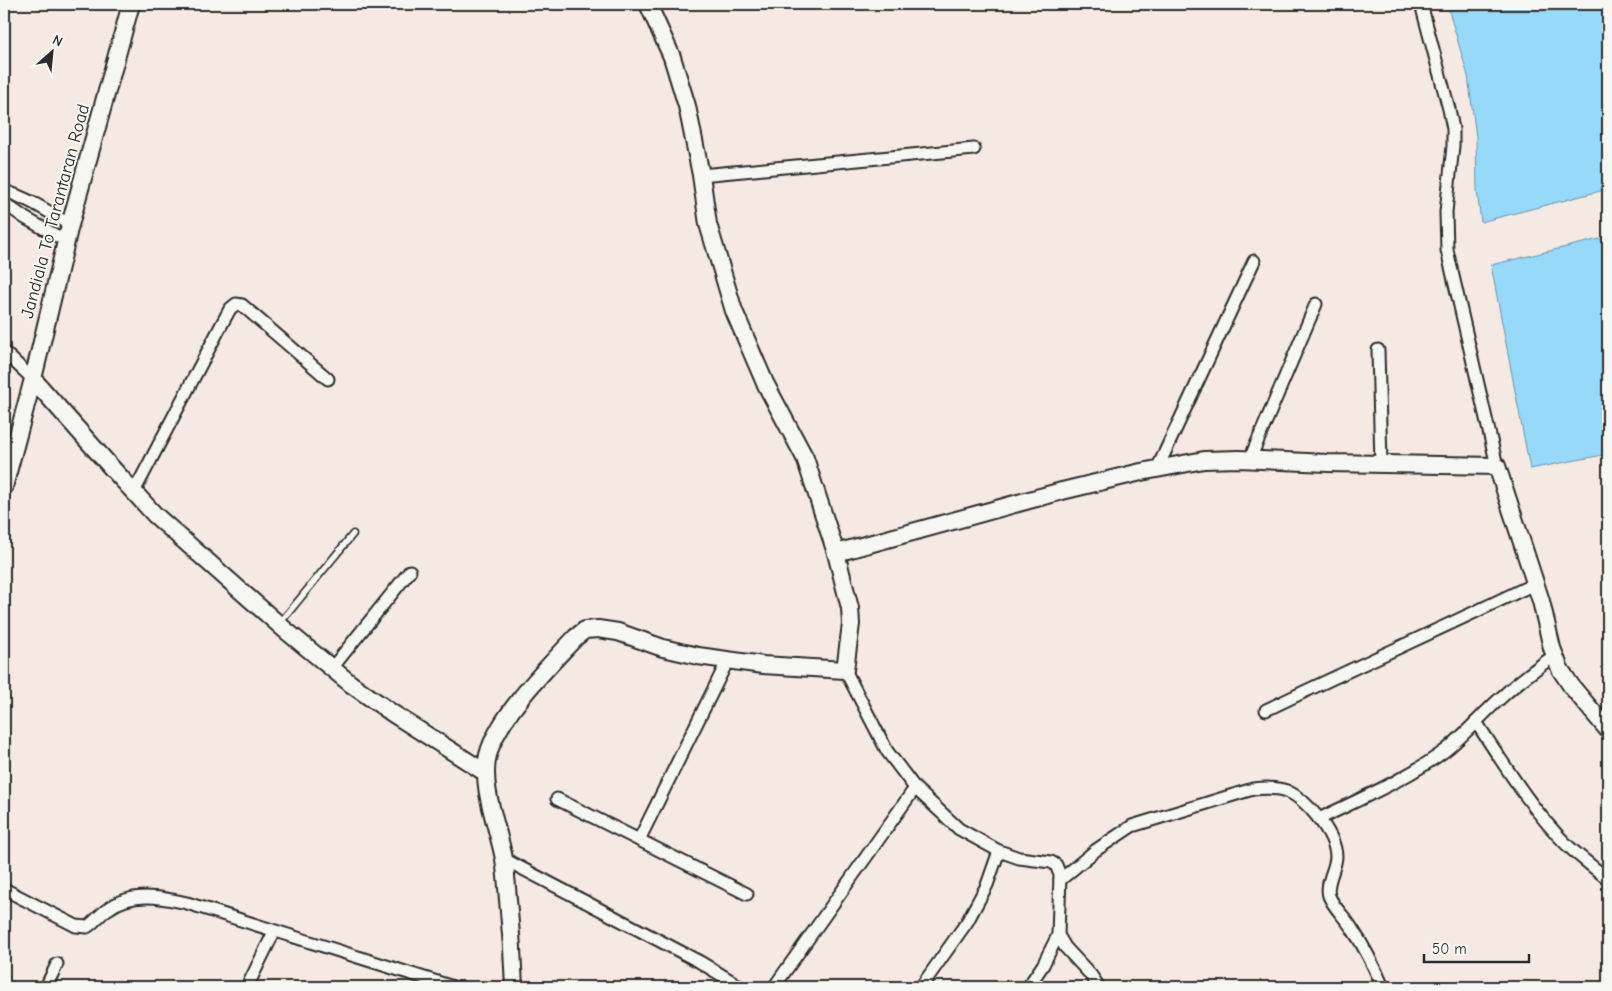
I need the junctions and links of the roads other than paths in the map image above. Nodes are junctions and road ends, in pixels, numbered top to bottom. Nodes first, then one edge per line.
1 (131, 4) edge
2 (648, 4) edge
3 (1421, 4) edge
4 (974, 149) dead end
5 (701, 175) junction
6 (4, 191) edge
7 (4, 203) edge
8 (68, 233) junction
9 (1254, 262) dead end
10 (1316, 304) dead end
11 (1378, 350) dead end
12 (4, 352) edge
13 (328, 379) dead end
14 (33, 380) junction
15 (1250, 459) junction
16 (1381, 464) junction
17 (1496, 466) junction
18 (1157, 469) junction
19 (4, 487) edge
20 (134, 492) junction
21 (353, 534) dead end
22 (836, 553) junction
23 (410, 571) dead end
24 (1534, 584) junction
25 (279, 625) junction
26 (1555, 655) junction
27 (728, 660) junction
28 (332, 668) junction
29 (845, 670) junction
30 (1266, 710) dead end
31 (1476, 722) junction
32 (1608, 730) edge
33 (486, 773) junction
34 (915, 788) junction
35 (557, 798) dead end
36 (1319, 819) junction
37 (638, 840) junction
38 (999, 851) junction
39 (504, 859) junction
40 (1608, 878) edge
41 (1060, 880) junction
42 (4, 889) edge
43 (747, 894) dead end
44 (274, 932) junction
45 (1058, 935) junction
46 (56, 964) dead end
47 (46, 987) edge
48 (247, 987) edge
49 (453, 987) edge
50 (514, 987) edge
51 (741, 987) edge
52 (774, 987) edge
53 (921, 987) edge
54 (1028, 987) edge
55 (1099, 987) edge
56 (1383, 987) edge

1 - 8 street, Jandiala To Tarantaran Road
2 - 5 street
3 - 17 street
4 - 5 street
5 - 22 street
6 - 8 street
7 - 8 street
8 - 14 street, Jandiala To Tarantaran Road
9 - 18 street
10 - 15 street
11 - 16 street
12 - 14 street
13 - 20 street
14 - 19 street, Jandiala To Tarantaran Road
14 - 20 street
15 - 16 street
15 - 18 street
16 - 17 street
17 - 24 street
18 - 22 street
20 - 25 street
21 - 25 lane
22 - 29 street
23 - 28 street
24 - 26 street
24 - 30 street
25 - 28 street
26 - 31 street
26 - 32 street
27 - 29 street
27 - 33 street
27 - 37 street
28 - 33 street
29 - 34 street
31 - 36 street
31 - 40 street
33 - 39 street
34 - 38 street
34 - 52 street
35 - 37 street
36 - 41 street
36 - 56 street
37 - 43 street
38 - 41 street
38 - 53 street
39 - 50 street
39 - 51 street
41 - 45 street
42 - 44 street
44 - 48 street
44 - 49 street
45 - 54 street
45 - 55 street
46 - 47 street

